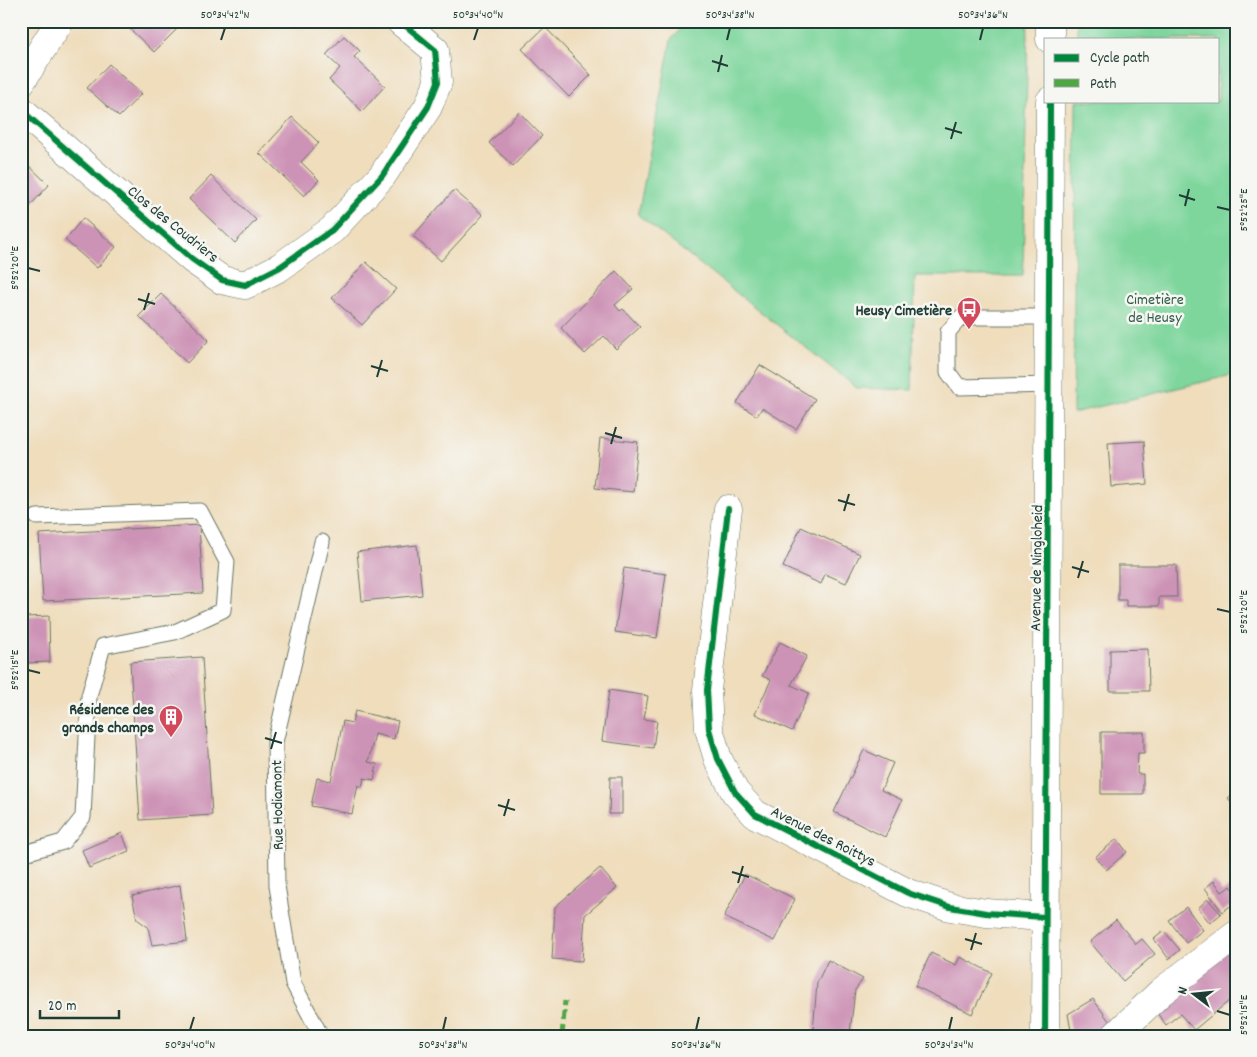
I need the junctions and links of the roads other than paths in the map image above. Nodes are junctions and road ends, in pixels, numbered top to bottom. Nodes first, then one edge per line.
1 (60, 21) edge
2 (400, 21) edge
3 (1050, 21) edge
4 (1050, 38) edge
5 (21, 82) edge
6 (1050, 102) edge
7 (21, 110) edge
8 (1050, 317) junction
9 (1050, 385) junction
10 (728, 509) dead end
11 (37, 516) dead end
12 (322, 542) dead end
13 (21, 854) edge
14 (1044, 917) junction
15 (1236, 935) edge
16 (321, 1036) edge
17 (1045, 1036) edge
18 (1115, 1036) edge

1 - 5 street
2 - 7 street, Clos des Coudriers
3 - 4 street
6 - 8 street, Avenue de Ningloheid
8 - 9 street, Avenue de Ningloheid
8 - 9 lane
9 - 14 street, Avenue de Ningloheid
10 - 14 street, Avenue des Roittys
11 - 13 lane
12 - 16 lane, Rue Hodiamont
14 - 17 street, Avenue de Ningloheid
15 - 18 street

